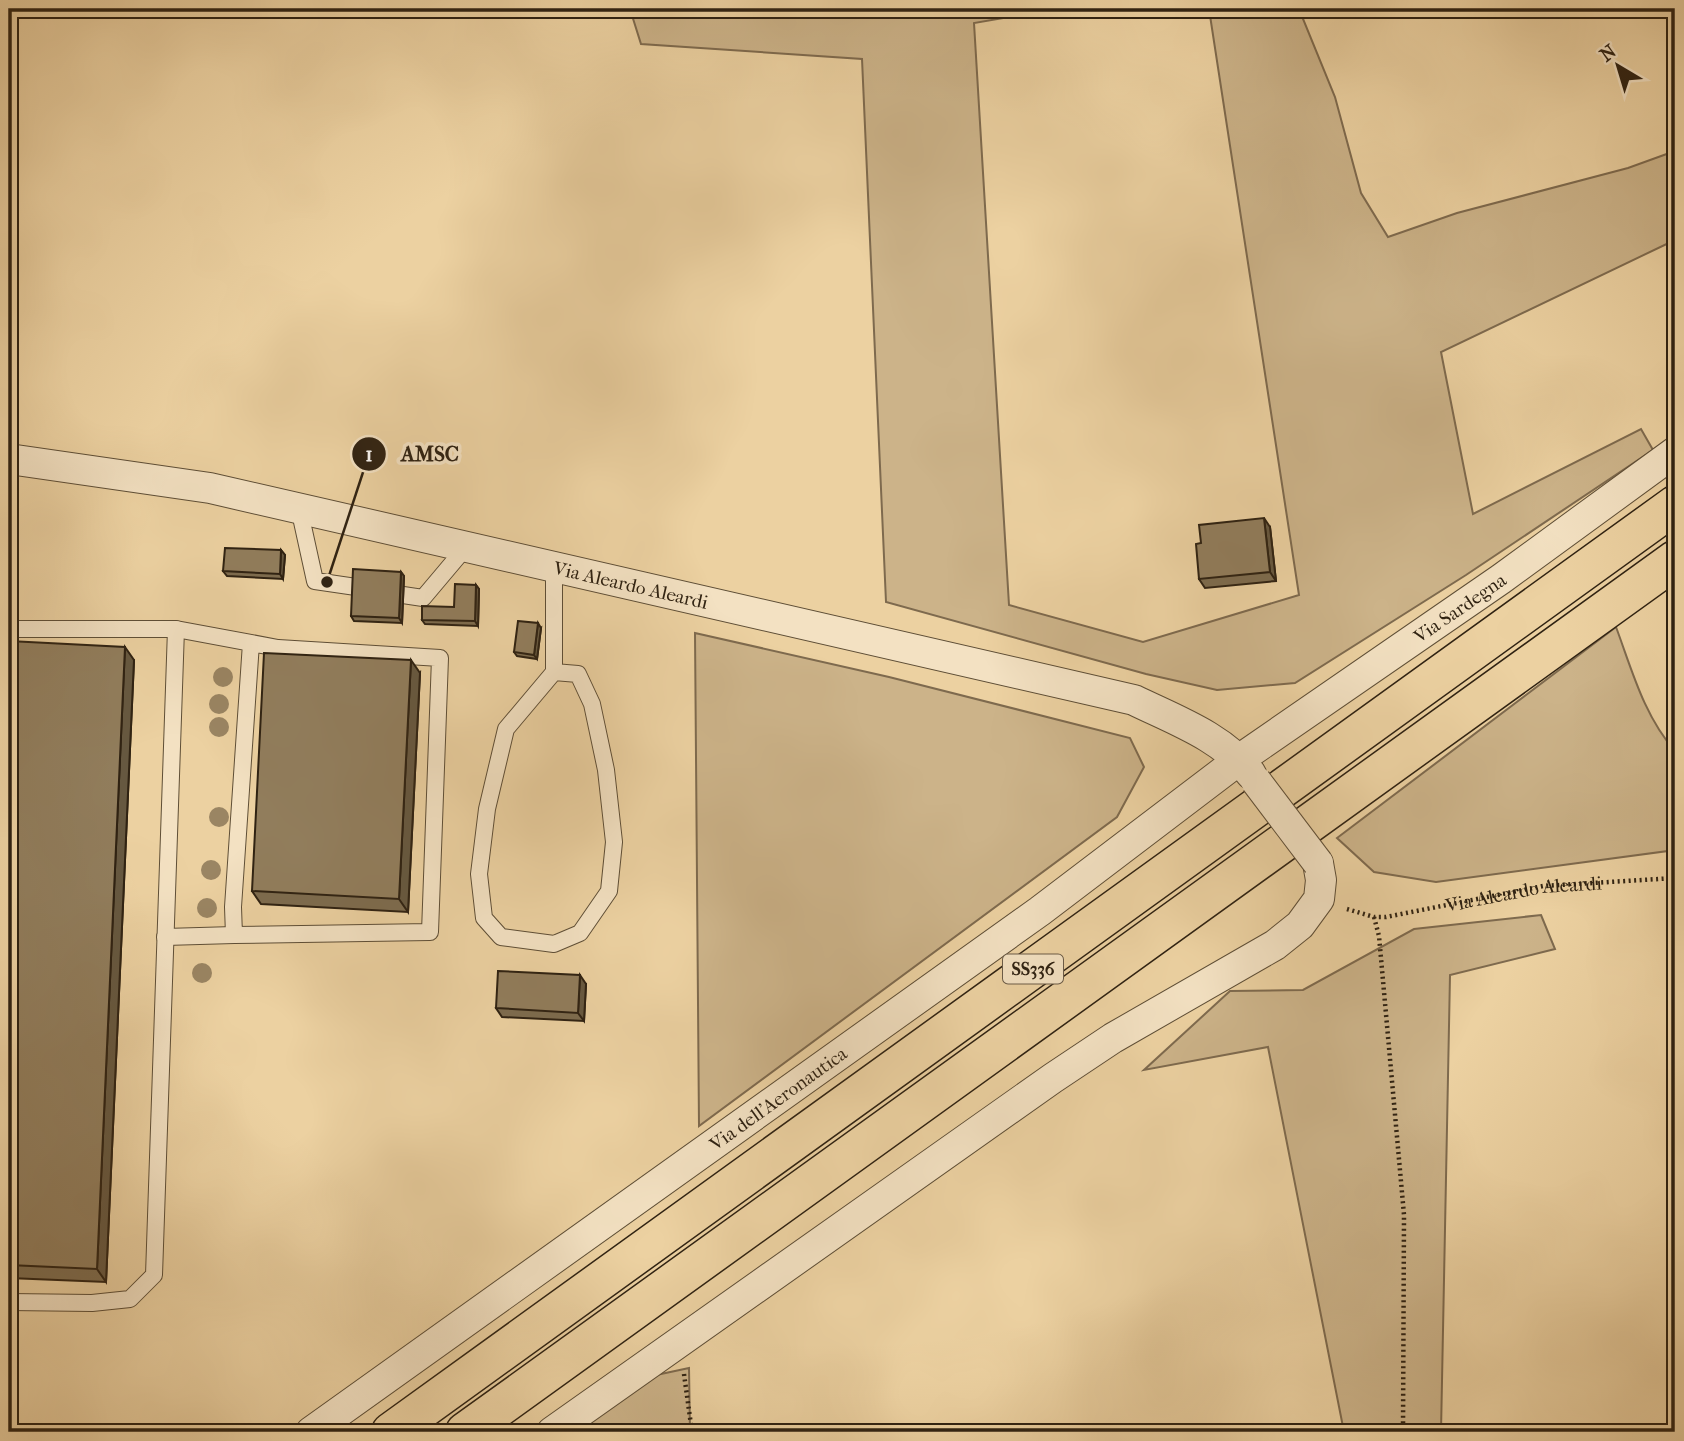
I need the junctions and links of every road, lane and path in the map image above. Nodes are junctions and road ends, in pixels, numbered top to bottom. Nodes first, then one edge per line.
1 (1675, 452) edge
2 (9, 459) edge
3 (1675, 505) edge
4 (299, 508) junction
5 (466, 547) junction
6 (1675, 560) edge
7 (554, 567) junction
8 (356, 587) edge
9 (403, 595) edge
10 (9, 629) edge
11 (176, 629) junction
12 (251, 643) junction
13 (554, 672) junction
14 (1248, 770) junction
15 (1675, 878) edge
16 (234, 935) junction
17 (166, 937) junction
18 (9, 1302) edge
19 (679, 1340) junction
20 (311, 1432) edge
21 (391, 1432) edge
22 (465, 1432) edge
23 (552, 1432) edge
24 (692, 1432) edge
25 (1403, 1432) edge

1 - 14 street, Via Sardegna
2 - 4 street, Via Aleardo Aleardi
3 - 21 highway, SS336
4 - 5 street, Via Aleardo Aleardi
4 - 8 lane
5 - 7 street, Via Aleardo Aleardi
5 - 9 lane
6 - 22 highway, SS336
7 - 13 lane
7 - 14 street, Via Aleardo Aleardi
10 - 11 lane
11 - 12 lane
11 - 17 lane
12 - 16 lane
12 - 16 lane
13 - 13 lane
14 - 19 street, Via Aleardo Aleardi, bridge
14 - 20 street, Via dell'Aeronautica
15 - 25 path, Via Aleardo Aleardi
16 - 17 lane
17 - 18 lane
19 - 23 street
19 - 24 path

